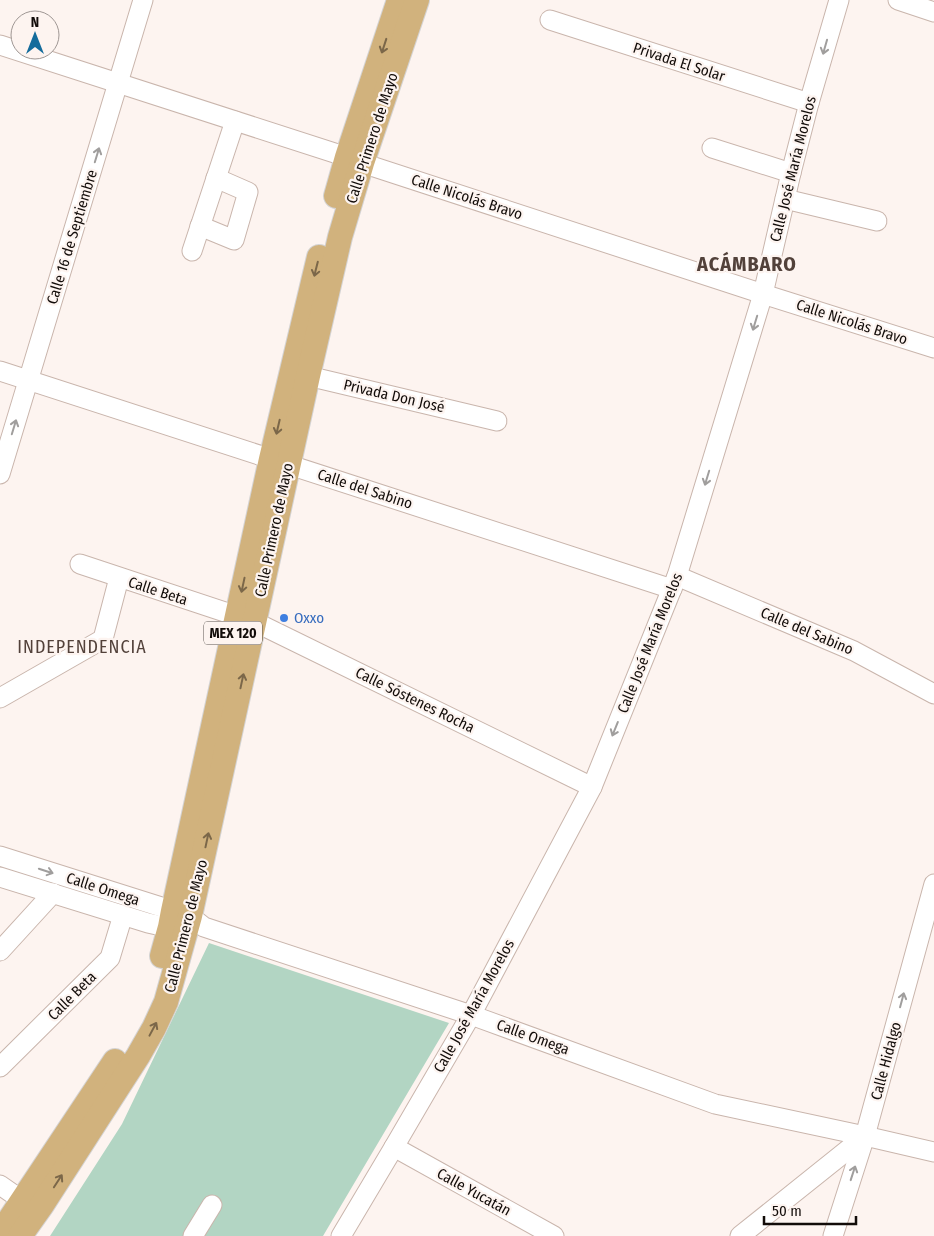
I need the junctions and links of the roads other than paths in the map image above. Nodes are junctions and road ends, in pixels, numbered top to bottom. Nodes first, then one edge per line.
1 (143, 0) edge
2 (399, 0) edge
3 (417, 0) edge
4 (839, 0) edge
5 (898, 0) edge
6 (934, 12) edge
7 (550, 20) dead end
8 (0, 45) edge
9 (119, 84) junction
10 (809, 103) junction
11 (235, 121) junction
12 (712, 148) dead end
13 (355, 160) junction
14 (791, 173) junction
15 (216, 178) junction
16 (785, 199) junction
17 (877, 221) dead end
18 (200, 226) junction
19 (192, 251) dead end
20 (763, 294) junction
21 (934, 348) edge
22 (0, 371) edge
23 (299, 373) junction
24 (29, 380) junction
25 (497, 420) dead end
26 (279, 461) junction
27 (0, 474) edge
28 (80, 564) dead end
29 (120, 578) junction
30 (674, 583) junction
31 (245, 620) junction
32 (934, 694) edge
33 (0, 698) edge
34 (592, 787) junction
35 (0, 856) edge
36 (0, 877) edge
37 (934, 884) edge
38 (53, 893) junction
39 (122, 915) junction
40 (185, 923) junction
41 (0, 951) edge
42 (471, 1014) junction
43 (1, 1065) edge
44 (865, 1136) junction
45 (394, 1148) junction
46 (934, 1152) edge
47 (0, 1185) edge
48 (33, 1203) junction
49 (212, 1205) dead end
50 (17, 1235) edge
51 (193, 1236) edge
52 (341, 1236) edge
53 (554, 1236) edge
54 (740, 1236) edge
55 (833, 1236) edge

1 - 9 street, Calle 16 de Septiembre
2 -> 13 main road, Calle Primero de Mayo / MEX 120
3 - 13 main road, Calle Primero de Mayo / MEX 120
4 -> 10 street, Calle José María Morelos
5 - 6 street
7 - 10 street, Privada El Solar
8 - 9 street, Calle Nicolás Bravo
9 - 11 street, Calle Nicolás Bravo
24 -> 9 street, Calle 16 de Septiembre
10 - 14 street, Calle José María Morelos
11 - 13 street, Calle Nicolás Bravo
11 - 15 street
12 - 14 street
13 - 20 street, Calle Nicolás Bravo
13 - 23 main road, Calle Primero de Mayo / MEX 120
14 - 16 street, Calle José María Morelos
15 - 18 street
15 - 18 street
16 - 17 street
16 - 20 street, Calle José María Morelos
18 - 19 street
20 - 21 street, Calle Nicolás Bravo
20 -> 30 street, Calle José María Morelos
22 - 24 street, Calle del Sabino
23 - 25 street, Privada Don José
23 - 26 main road, Calle Primero de Mayo / MEX 120
24 - 26 street, Calle del Sabino
27 -> 24 street, Calle 16 de Septiembre
26 - 30 street, Calle del Sabino
26 - 31 main road, Calle Primero de Mayo / MEX 120
28 - 29 street, Calle Beta
29 - 31 street, Calle Beta
29 - 33 street
30 - 32 street, Calle del Sabino
30 -> 34 street, Calle José María Morelos
31 - 34 street, Calle Sóstenes Rocha
31 - 40 main road, Calle Primero de Mayo / MEX 120
34 - 42 street, Calle José María Morelos
35 -> 40 street, Calle Omega
36 - 38 street, Calle Omega
44 -> 37 street, Calle Hidalgo
38 - 39 street, Calle Omega
38 - 41 street
39 - 40 street, Calle Omega
39 - 43 street, Calle Beta
40 - 42 street, Calle Omega
40 - 48 main road, Calle Primero de Mayo / MEX 120
42 - 44 street, Calle Omega
42 - 45 street, Calle José María Morelos
44 - 46 street, Calle Omega
44 - 54 street
55 -> 44 street, Calle Hidalgo
45 - 52 street, Calle José María Morelos
45 - 53 street, Calle Yucatán
47 - 48 street
48 - 50 main road, Calle Primero de Mayo / MEX 120
49 - 51 street

